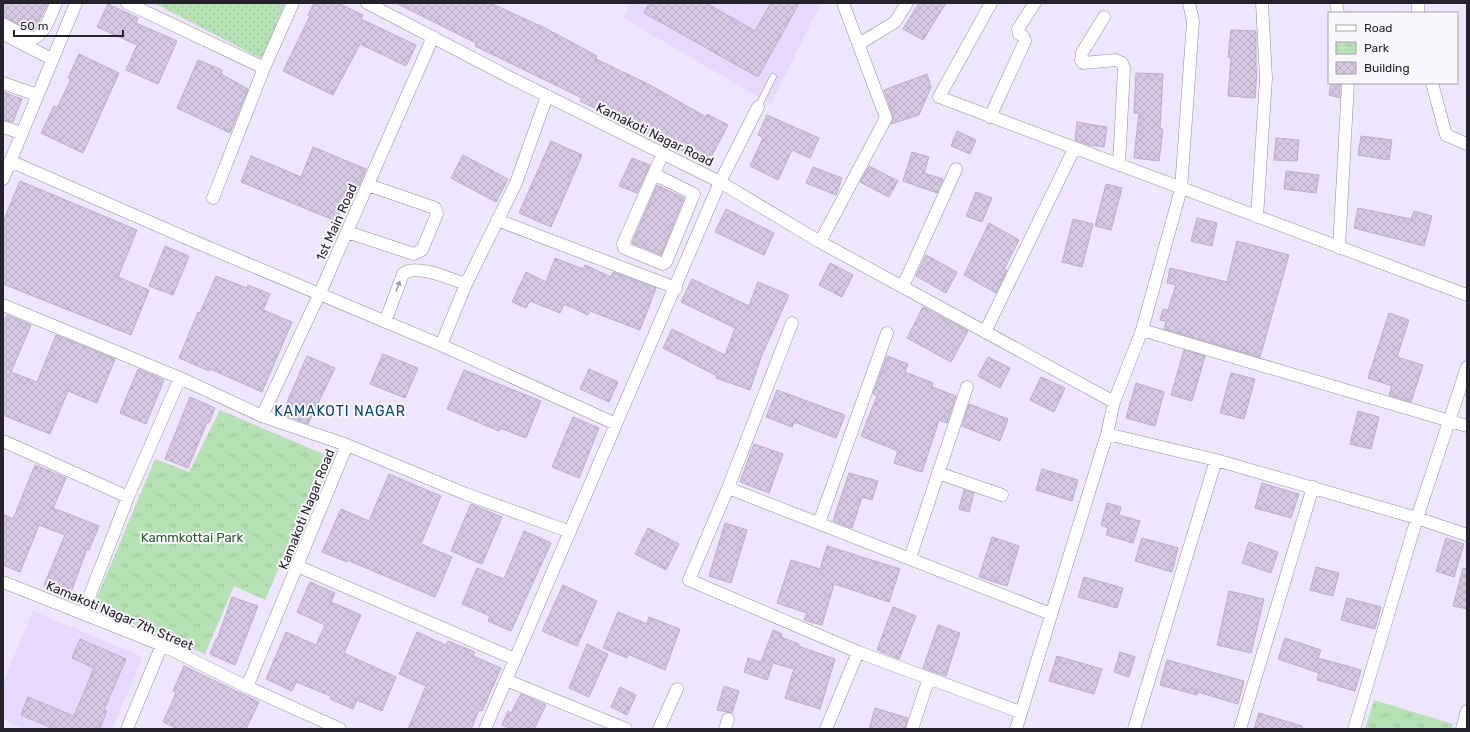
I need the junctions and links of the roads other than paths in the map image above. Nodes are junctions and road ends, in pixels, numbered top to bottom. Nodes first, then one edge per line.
1 (56, 3) edge
2 (76, 3) edge
3 (127, 3) edge
4 (293, 3) edge
5 (366, 3) edge
6 (843, 3) edge
7 (907, 3) edge
8 (991, 3) edge
9 (1036, 3) edge
10 (1189, 3) edge
11 (1262, 3) edge
12 (1104, 17) dead end
13 (3, 24) edge
14 (3, 34) edge
15 (433, 37) junction
16 (859, 44) junction
17 (52, 59) junction
18 (264, 68) junction
19 (773, 77) dead end
20 (3, 83) edge
21 (1348, 84) edge
22 (1432, 84) edge
23 (37, 95) junction
24 (547, 96) junction
25 (758, 107) joint
26 (990, 117) junction
27 (3, 127) edge
28 (21, 133) junction
29 (1467, 144) edge
30 (1074, 149) junction
31 (662, 153) junction
32 (10, 161) junction
33 (1119, 165) junction
34 (956, 168) dead end
35 (654, 174) junction
36 (3, 179) edge
37 (720, 182) junction
38 (368, 185) junction
39 (1181, 189) junction
40 (212, 198) dead end
41 (686, 217) junction
42 (1257, 217) junction
43 (497, 220) junction
44 (703, 224) junction
45 (347, 232) junction
46 (676, 239) junction
47 (820, 242) junction
48 (693, 246) junction
49 (1339, 248) junction
50 (660, 263) junction
51 (654, 280) junction
52 (466, 284) junction
53 (903, 286) junction
54 (676, 288) junction
55 (319, 295) junction
56 (1467, 295) edge
57 (3, 305) edge
58 (385, 322) junction
59 (792, 323) dead end
60 (1142, 330) junction
61 (985, 332) junction
62 (886, 334) dead end
63 (441, 345) junction
64 (1467, 367) edge
65 (180, 378) junction
66 (967, 387) dead end
67 (1114, 402) junction
68 (262, 416) junction
69 (1449, 420) junction
70 (616, 424) junction
71 (1467, 426) edge
72 (1107, 434) junction
73 (3, 441) edge
74 (347, 445) junction
75 (1216, 460) junction
76 (938, 473) junction
77 (1313, 487) junction
78 (728, 488) junction
79 (1002, 495) dead end
80 (128, 497) junction
81 (1417, 518) junction
82 (819, 523) junction
83 (570, 532) junction
84 (1467, 535) edge
85 (910, 558) junction
86 (297, 566) junction
87 (3, 582) edge
88 (83, 613) junction
89 (1051, 614) junction
90 (162, 645) junction
91 (858, 652) junction
92 (515, 659) junction
93 (929, 678) junction
94 (506, 680) junction
95 (247, 687) junction
96 (677, 689) dead end
97 (1467, 711) edge
98 (1020, 712) junction
99 (127, 729) edge
100 (340, 729) edge
101 (485, 729) edge
102 (626, 729) edge
103 (659, 729) edge
104 (826, 729) edge
105 (912, 729) edge
106 (1016, 729) edge
107 (1134, 729) edge
108 (1240, 729) edge
109 (1354, 729) edge
110 (1462, 729) edge

1 - 13 street
2 - 17 street
3 - 18 street
4 - 18 street
5 - 15 street, Kamakoti Nagar Road
6 - 16 street
7 - 16 street
8 - 26 street
9 - 26 street
10 - 39 street
11 - 42 street
12 - 33 street
14 - 17 street
15 - 24 street, Kamakoti Nagar Road
15 - 38 street, 1st Main Road
16 - 47 street
17 - 23 street
18 - 40 street
19 - 25 lane
20 - 23 street
21 - 49 street
22 - 29 street
23 - 28 street
24 - 31 street, Kamakoti Nagar Road
24 - 43 street
25 - 37 street
26 - 30 street
27 - 28 street
28 - 32 street
30 - 33 street
30 - 61 street
31 - 35 street
31 - 37 street, Kamakoti Nagar Road
32 - 36 street
32 - 55 street
33 - 39 street
34 - 53 street
35 - 41 street
35 - 50 street
37 - 44 street, Kamakoti Nagar Road
37 - 47 street
38 - 45 street, 1st Main Road
38 - 45 street
39 - 42 street
39 - 60 street
41 - 44 street
41 - 46 street
42 - 49 street
43 - 51 street
43 - 52 street
44 - 48 street, Kamakoti Nagar Road
45 - 55 street, 1st Main Road
46 - 48 street
46 - 50 street
47 - 53 street
48 - 54 street, Kamakoti Nagar Road
49 - 56 street
50 - 51 street
51 - 54 street
58 -> 52 street
52 - 63 street
53 - 61 street
54 - 70 street, Kamakoti Nagar Road
55 - 58 street
55 - 68 street, 1st Main Road
57 - 65 street
58 - 63 street
59 - 78 street
60 - 67 street
60 - 69 street
61 - 67 street
62 - 82 street
63 - 70 street
64 - 69 street
65 - 68 street
65 - 80 street
66 - 76 street
67 - 72 street
68 - 74 street
69 - 71 street
69 - 81 street
70 - 83 street, Kamakoti Nagar Road
72 - 75 street
72 - 89 street
73 - 80 street
74 - 83 street, Kamakoti Nagar Road
74 - 86 street, Kamakoti Nagar Road
75 - 77 street
75 - 107 street
76 - 79 street
76 - 85 street
77 - 81 street
77 - 108 street
78 - 82 street
78 - 91 street
80 - 88 street
81 - 84 street
81 - 109 street
82 - 85 street
83 - 92 street, Kamakoti Nagar Road
85 - 89 street
86 - 92 street
86 - 95 street, Kamakoti Nagar Road
87 - 88 street, Kamakoti Nagar 7th Street
88 - 90 street, Kamakoti Nagar 7th Street
89 - 98 street
90 - 95 street, Kamakoti Nagar 7th Street
90 - 99 street
91 - 93 street
91 - 104 street
92 - 94 street, Kamakoti Nagar Road
93 - 98 street
93 - 105 street
94 - 101 street, Kamakoti Nagar Road
94 - 102 street
95 - 100 street
96 - 103 street
97 - 110 street
98 - 106 street

